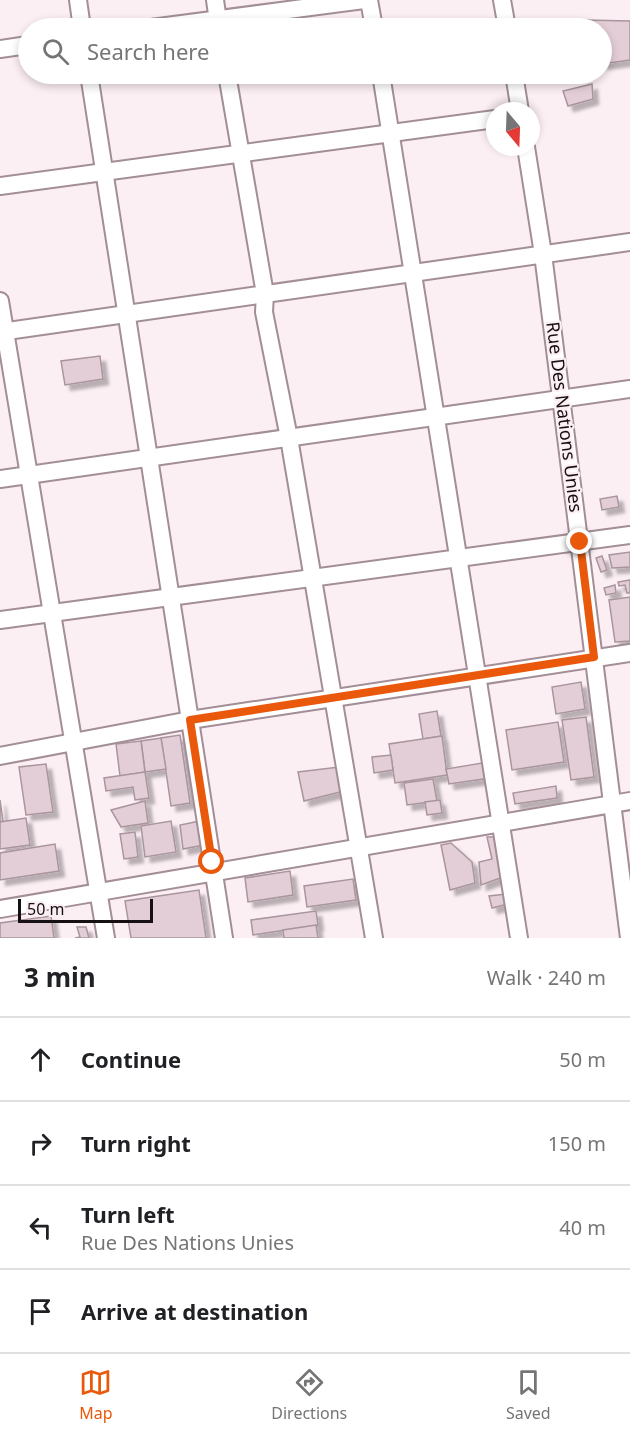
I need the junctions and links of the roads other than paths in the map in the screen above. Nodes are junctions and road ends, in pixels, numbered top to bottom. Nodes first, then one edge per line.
1 (78, 0) edge
2 (215, 0) edge
3 (364, 0) edge
4 (369, 0) edge
5 (502, 0) edge
6 (81, 18) edge
7 (218, 18) edge
8 (255, 18) edge
9 (372, 18) edge
10 (505, 18) edge
11 (18, 46) edge
12 (0, 49) edge
13 (91, 84) edge
14 (229, 84) edge
15 (383, 84) edge
16 (516, 84) edge
17 (519, 102) edge
18 (486, 120) edge
19 (390, 133) junction
20 (241, 153) junction
21 (527, 156) edge
22 (105, 172) junction
23 (0, 186) edge
24 (630, 242) edge
25 (543, 254) junction
26 (413, 273) junction
27 (265, 294) junction
28 (0, 301) edge
29 (126, 314) junction
30 (2, 332) edge
31 (630, 389) edge
32 (562, 399) junction
33 (436, 417) junction
34 (289, 438) junction
35 (149, 458) junction
36 (29, 475) junction
37 (0, 479) edge
38 (630, 535) edge
39 (580, 542) junction
40 (459, 558) junction
41 (313, 578) junction
42 (171, 597) junction
43 (51, 613) junction
44 (0, 620) edge
45 (630, 653) edge
46 (594, 657) junction
47 (477, 676) junction
48 (333, 698) junction
49 (190, 720) junction
50 (73, 742) junction
51 (0, 756) edge
52 (630, 801) edge
53 (611, 804) junction
54 (501, 823) junction
55 (359, 847) junction
56 (214, 872) junction
57 (98, 892) junction
58 (0, 909) edge
59 (106, 938) edge
60 (224, 938) edge
61 (374, 938) edge
62 (519, 938) edge
63 (629, 938) edge

1 - 6 street
2 - 7 street
3 - 8 street
4 - 9 street
5 - 10 street
11 - 12 street
13 - 22 street
14 - 20 street
15 - 19 street
16 - 17 street
18 - 19 street
19 - 20 street
19 - 26 street
20 - 22 street
20 - 27 street
21 - 25 street, Rue Des Nations Unies
22 - 23 street
22 - 29 street
24 - 25 street
25 - 26 street
25 - 32 street, Rue Des Nations Unies
26 - 27 street
26 - 33 street
27 - 29 street
27 - 34 street
28 - 30 street
29 - 30 street
29 - 35 street
30 - 36 street
31 - 32 street
32 - 33 street
32 - 39 street, Rue Des Nations Unies
33 - 34 street
33 - 40 street
34 - 35 street
34 - 41 street
35 - 36 street
35 - 42 street
36 - 37 street
36 - 43 street
38 - 39 street
39 - 40 street
39 - 46 street, Rue Des Nations Unies
40 - 41 street
40 - 47 street
41 - 42 street
41 - 48 street
42 - 43 street
42 - 49 street
43 - 44 street
43 - 50 street
45 - 46 street
46 - 47 street
46 - 53 street, Rue Des Nations Unies
47 - 48 street
47 - 54 street
48 - 49 street
48 - 55 street
49 - 50 street
49 - 56 street
50 - 51 street
50 - 57 street
52 - 53 street
53 - 54 street
53 - 63 street, Rue Des Nations Unies
54 - 55 street
54 - 62 street
55 - 56 street
55 - 61 street
56 - 57 street
56 - 60 street
57 - 58 street
57 - 59 street

